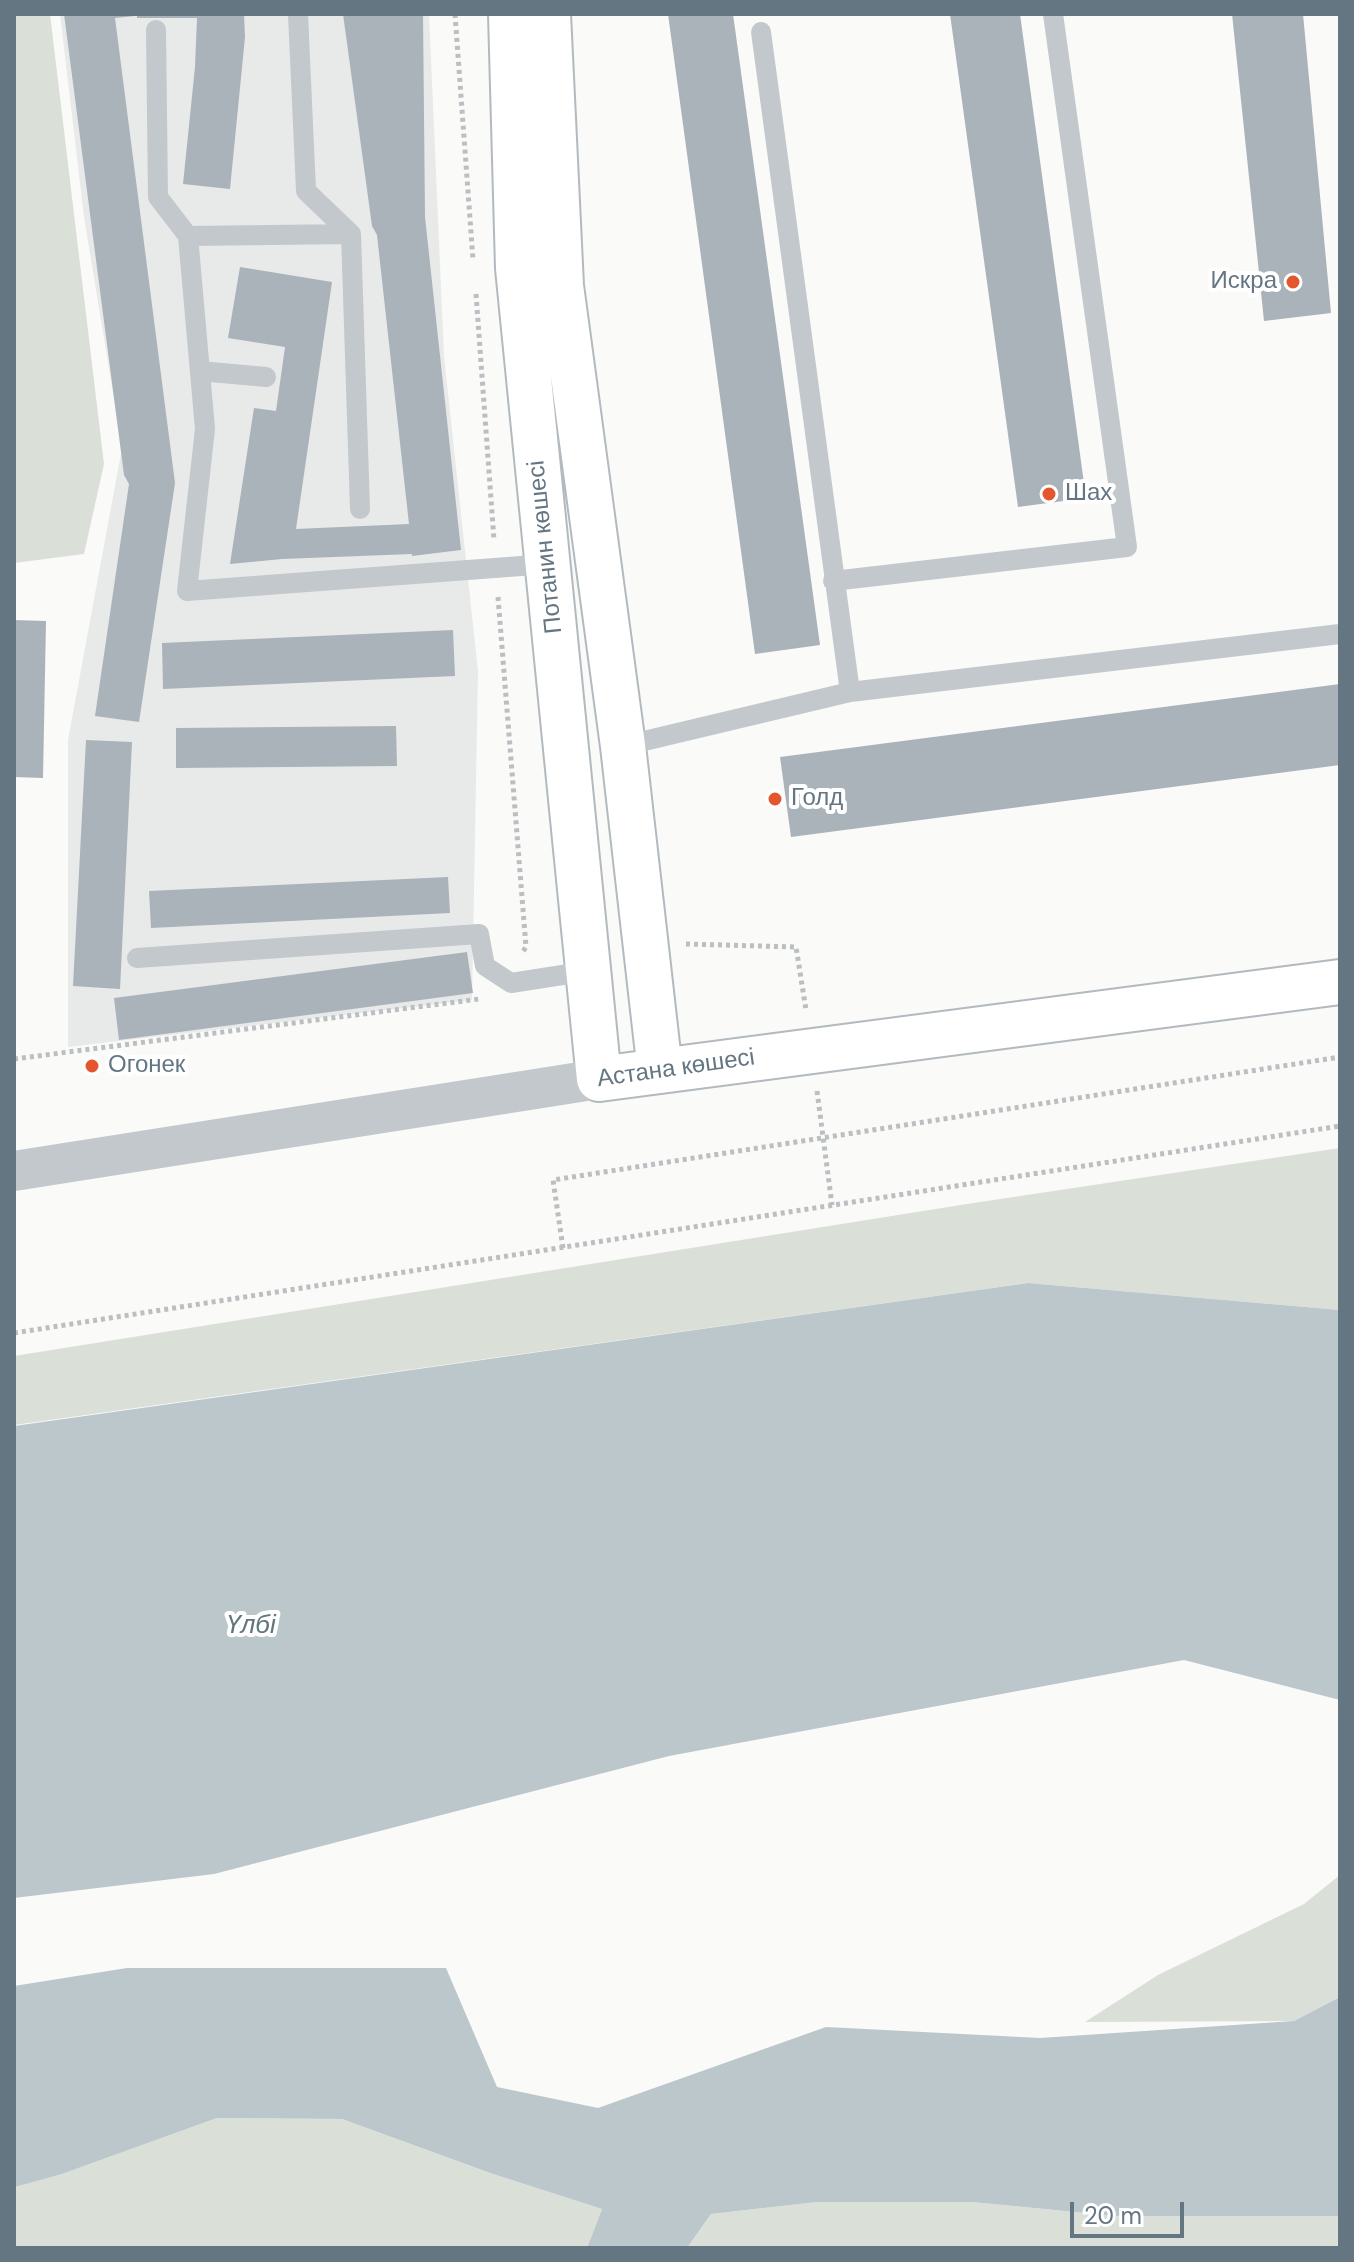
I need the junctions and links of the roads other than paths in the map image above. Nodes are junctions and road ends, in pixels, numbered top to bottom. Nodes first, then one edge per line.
1 (298, 14) edge
2 (511, 14) edge
3 (548, 14) edge
4 (1053, 14) edge
5 (156, 30) dead end
6 (761, 32) dead end
7 (351, 234) junction
8 (188, 236) junction
9 (200, 371) junction
10 (266, 377) dead end
11 (360, 509) dead end
12 (548, 564) junction
13 (833, 581) junction
14 (1340, 634) edge
15 (850, 692) junction
16 (623, 746) junction
17 (587, 956) junction
18 (137, 958) dead end
19 (1340, 982) edge
20 (660, 1071) junction
21 (599, 1079) junction
22 (14, 1171) edge

1 - 7 lane
2 - 12 main road, Потанин көшесі
3 - 16 main road, Потанин көшесі
4 - 13 lane
5 - 8 lane
6 - 13 lane
7 - 8 lane
7 - 11 lane
8 - 9 lane
9 - 10 lane
9 - 12 lane
12 - 17 main road, Потанин көшесі
13 - 15 lane
14 - 15 lane
15 - 16 lane
16 - 20 main road, Потанин көшесі
17 - 18 lane
17 - 21 main road, Потанин көшесі
19 - 20 main road, Астана көшесі
20 - 21 main road, Астана көшесі
21 - 22 street, Астана көшесі

